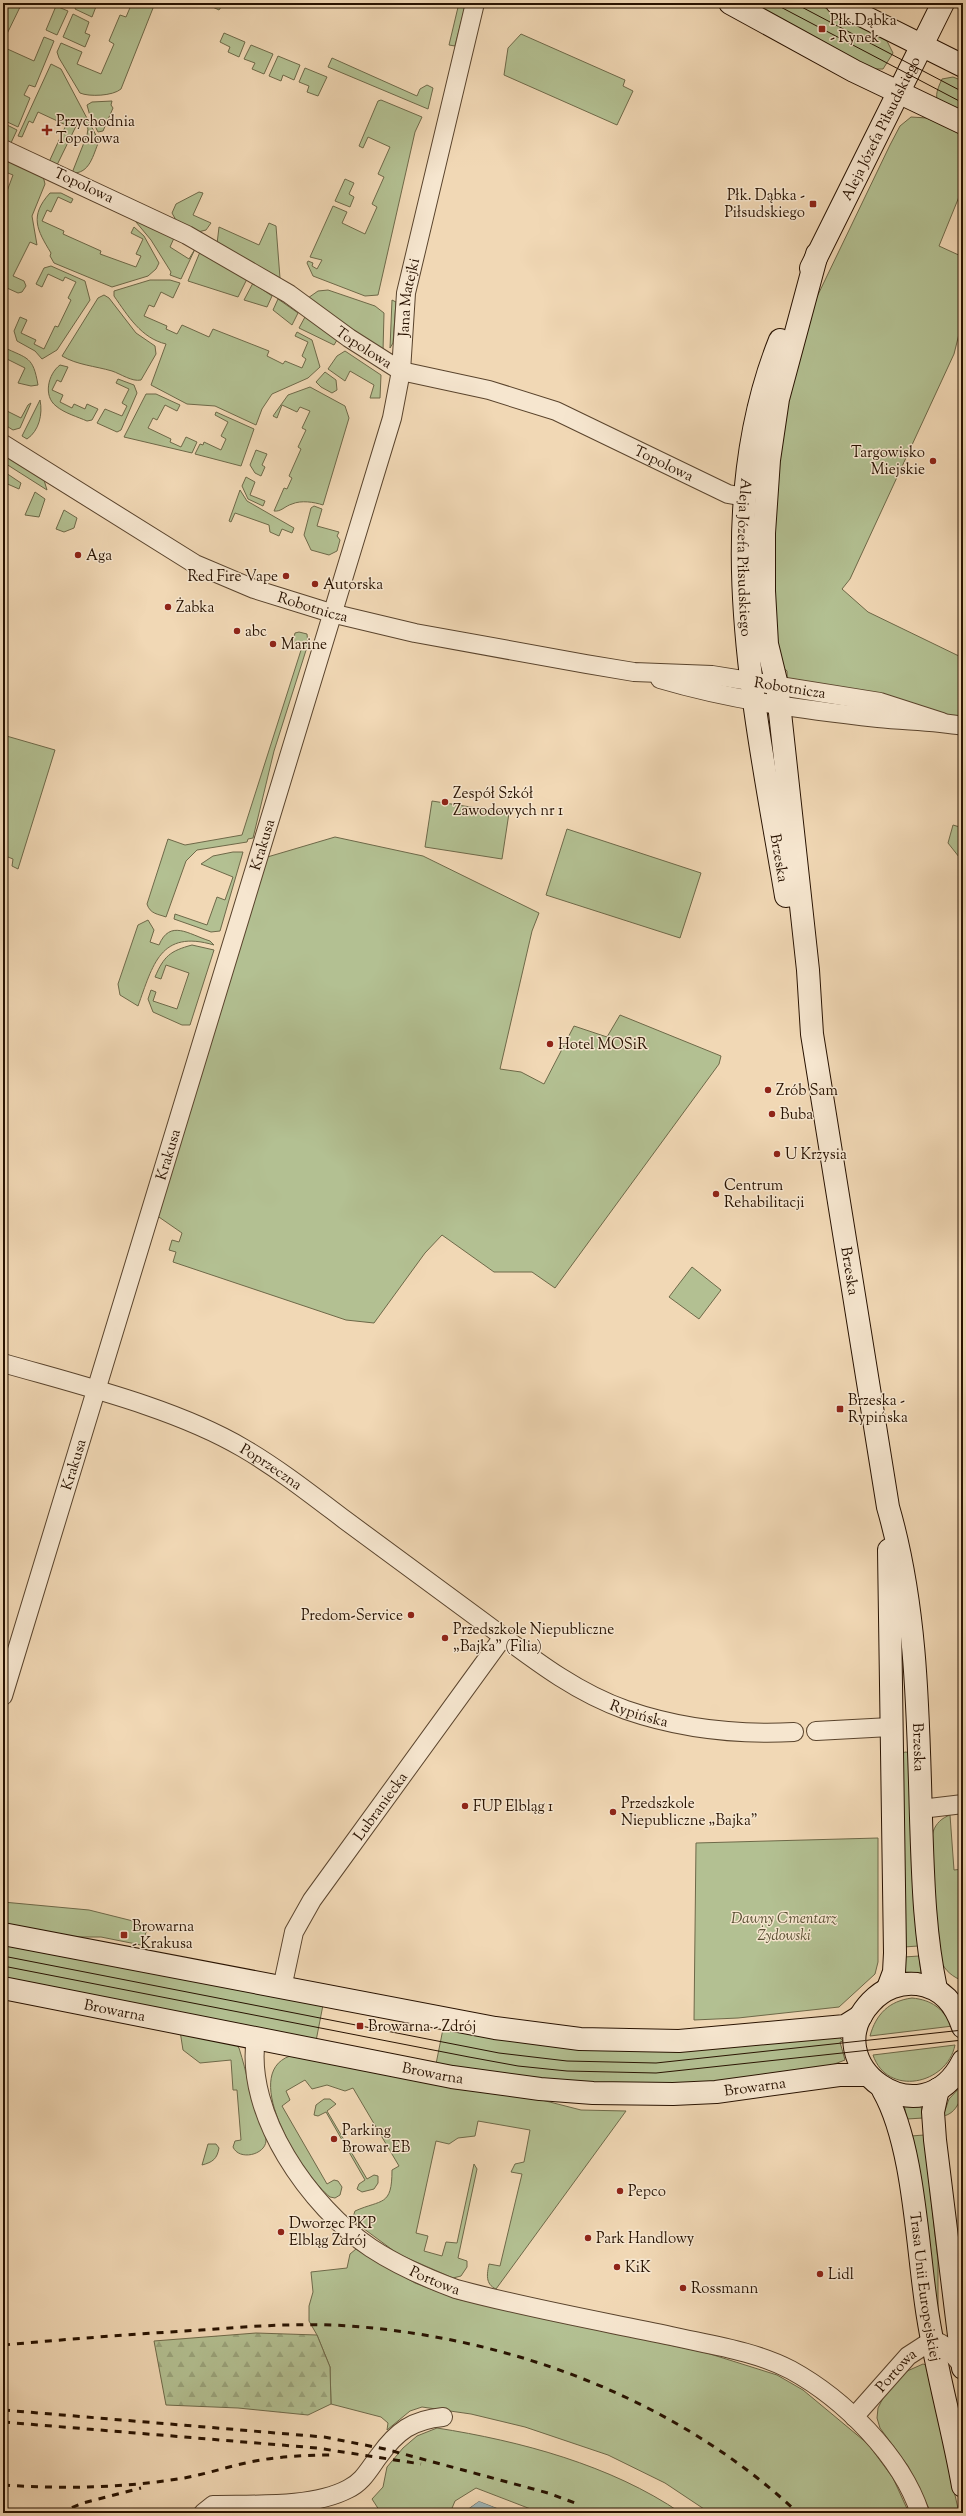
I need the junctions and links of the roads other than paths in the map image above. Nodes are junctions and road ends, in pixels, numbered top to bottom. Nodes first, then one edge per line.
1 (475, 3) edge
2 (730, 3) edge
3 (837, 3) edge
4 (943, 3) edge
5 (921, 47) junction
6 (963, 66) edge
7 (899, 93) junction
8 (963, 123) edge
9 (3, 148) edge
10 (817, 254) junction
11 (401, 371) junction
12 (3, 444) edge
13 (745, 497) junction
14 (331, 613) junction
15 (754, 691) junction
16 (777, 695) junction
17 (963, 726) edge
18 (812, 1034) junction
19 (3, 1363) edge
20 (96, 1390) junction
21 (888, 1506) junction
22 (503, 1637) junction
23 (3, 1696) edge
24 (890, 1728) junction
25 (816, 1731) dead end
26 (794, 1732) dead end
27 (963, 1804) edge
28 (921, 1809) junction
29 (3, 1934) edge
30 (3, 1988) edge
31 (282, 1988) junction
32 (888, 1988) junction
33 (948, 1992) edge
34 (861, 2016) junction
35 (963, 2027) edge
36 (256, 2038) junction
37 (963, 2061) edge
38 (867, 2075) junction
39 (938, 2089) junction
40 (883, 2090) junction
41 (933, 2343) junction
42 (963, 2367) edge
43 (443, 2417) dead end
44 (854, 2417) junction
45 (963, 2486) edge
46 (202, 2513) edge
47 (920, 2513) edge

1 - 11 street, Jana Matejki
2 - 7 main road
3 - 5 main road
4 - 5 main road, Aleja Józefa Piłsudskiego
5 - 6 main road
5 - 7 main road, Aleja Józefa Piłsudskiego
7 - 8 main road
7 - 10 main road, Aleja Józefa Piłsudskiego
9 - 11 street, Topolowa
10 - 13 main road, Aleja Józefa Piłsudskiego
10 - 16 main road, Aleja Józefa Piłsudskiego
11 - 13 street, Topolowa
11 - 14 street, Jana Matejki
12 - 14 street, Robotnicza
13 - 15 main road, Aleja Józefa Piłsudskiego
14 - 15 street, Robotnicza
14 - 20 street, Krakusa
15 - 16 street, Robotnicza
15 - 18 main road, Brzeska
16 - 17 street, Robotnicza
16 - 18 main road, Brzeska
18 - 21 main road, Brzeska
19 - 20 street, Poprzeczna
20 - 22 street, Poprzeczna
20 - 23 street, Krakusa
21 - 24 main road, Brzeska
21 - 28 main road, Brzeska
22 - 26 street, Rypińska
22 - 31 street, Lubraniecka
24 - 25 street
24 - 32 main road, Brzeska
27 - 28 street
28 - 33 main road, Brzeska
29 - 31 main road
30 - 36 main road, Browarna
31 - 34 main road
32 - 33 main road
32 - 34 main road
33 - 35 main road
34 - 38 main road
36 - 38 main road, Browarna
36 - 44 street, Portowa
37 - 39 main road
38 - 40 main road
39 - 40 main road
39 - 42 main road, Trasa Unii Europejskiej
40 - 41 main road, Trasa Unii Europejskiej
41 - 42 street, Portowa
41 - 44 street, Portowa
41 - 45 main road, Trasa Unii Europejskiej
43 - 46 street
44 - 47 street, Portowa

